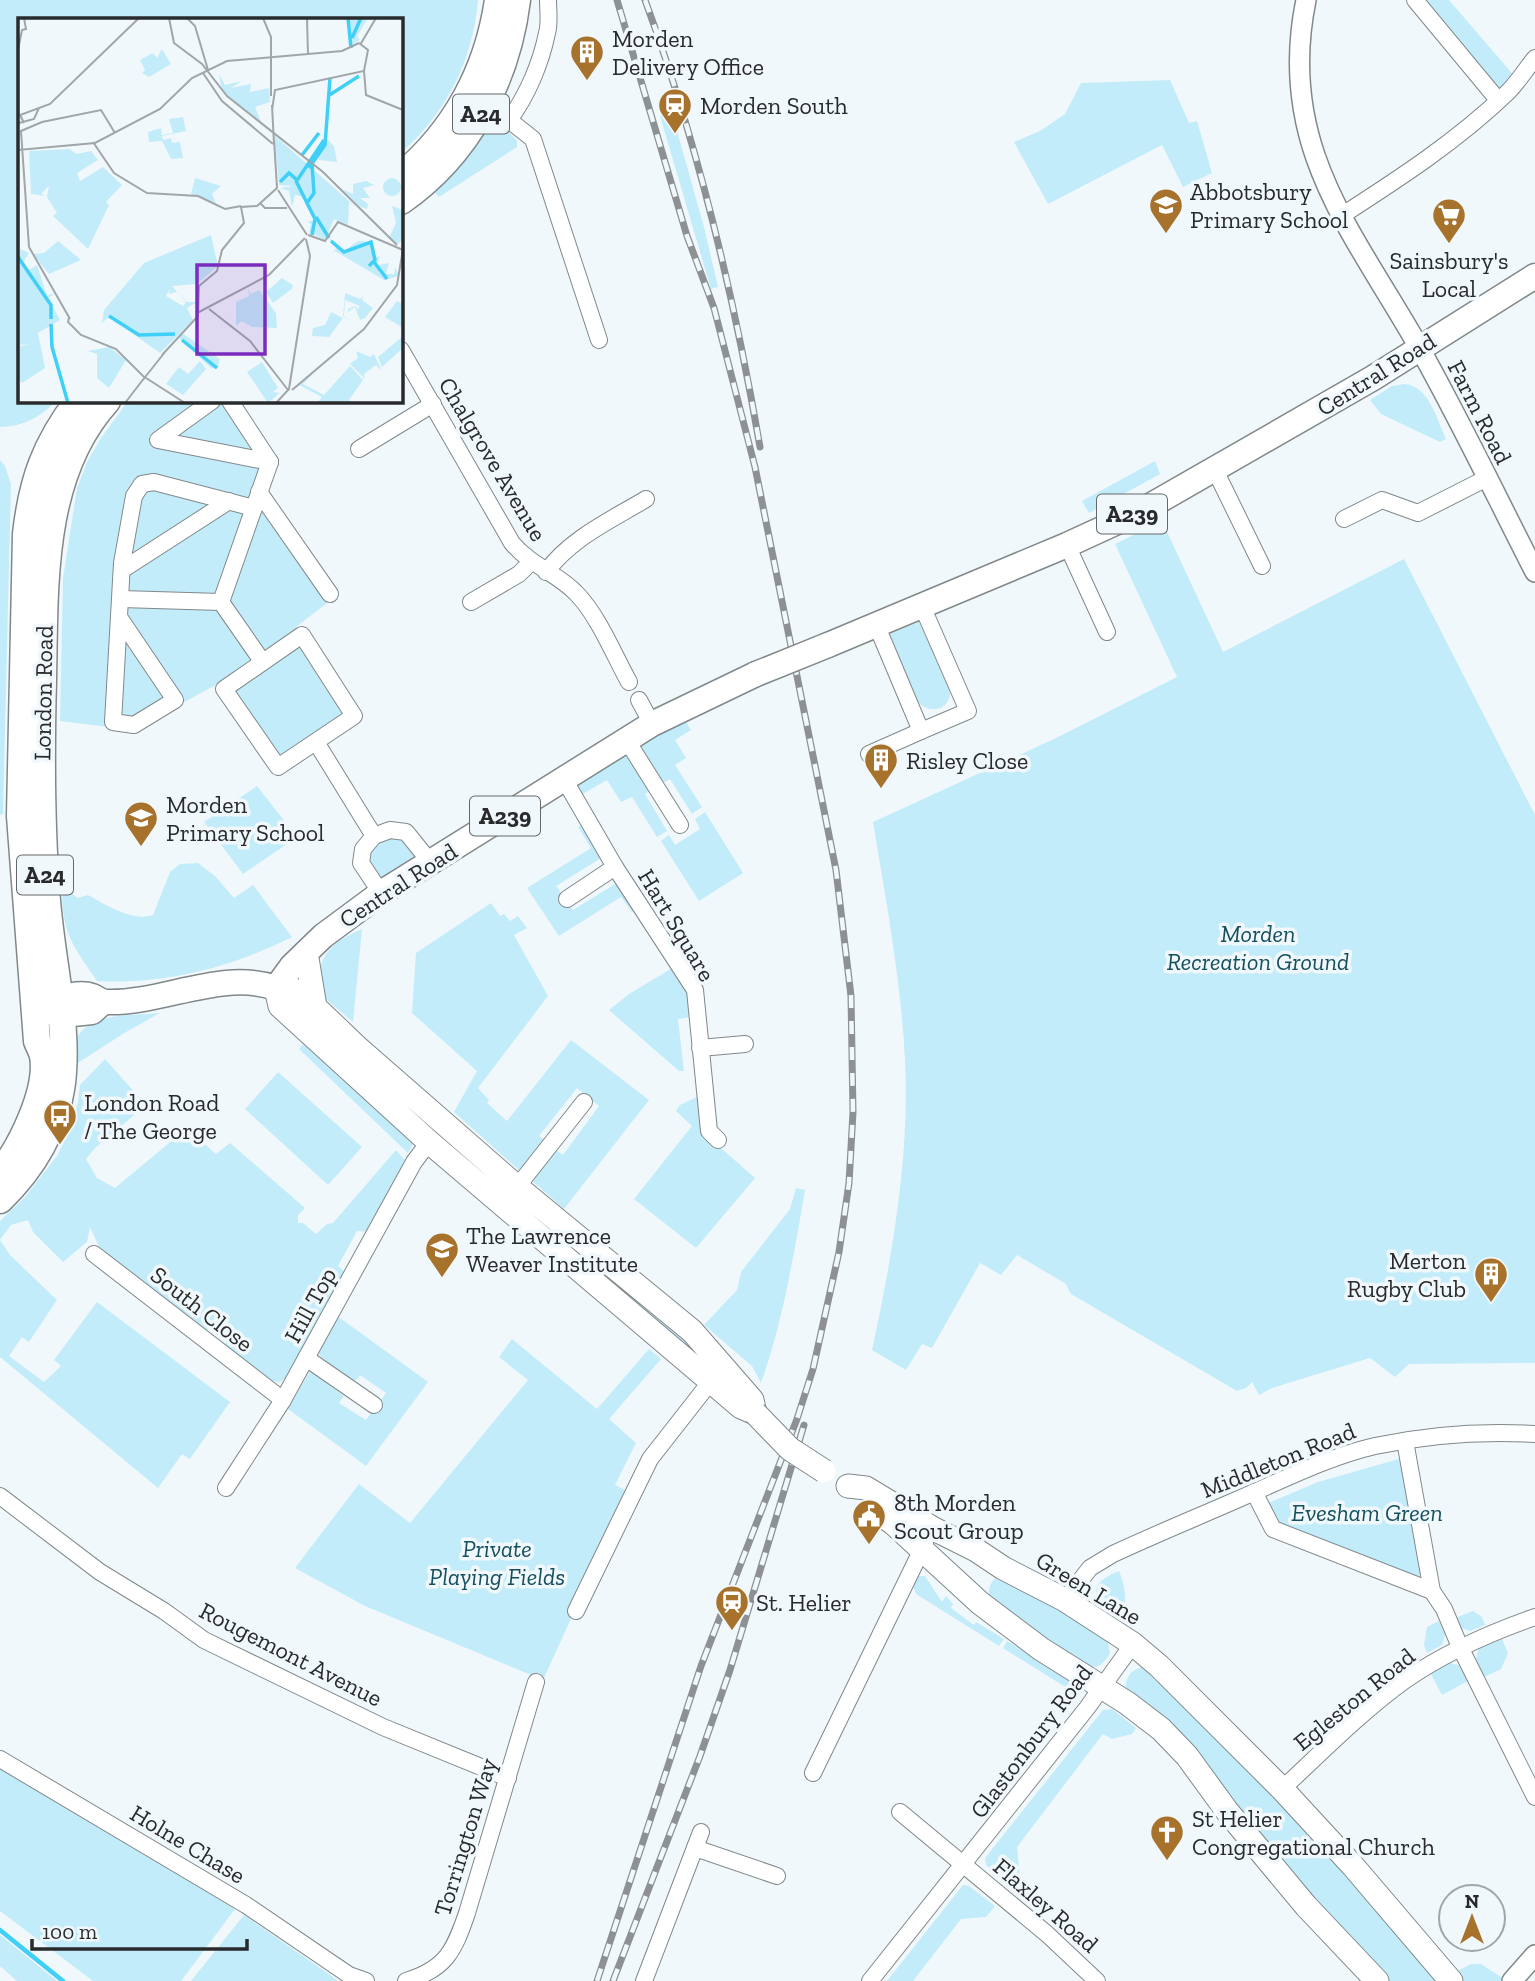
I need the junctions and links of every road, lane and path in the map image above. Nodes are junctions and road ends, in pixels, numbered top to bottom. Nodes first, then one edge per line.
1 (498, 0) edge
2 (517, 0) edge
3 (548, 0) edge
4 (1306, 0) edge
5 (1415, 0) edge
6 (1535, 58) edge
7 (1498, 100) junction
8 (476, 101) junction
9 (509, 120) junction
10 (402, 175) edge
11 (402, 200) edge
12 (1341, 216) junction
13 (1535, 276) edge
14 (599, 341) dead end
15 (1420, 349) junction
16 (402, 352) edge
17 (77, 402) edge
18 (106, 402) edge
19 (211, 402) edge
20 (231, 402) edge
21 (433, 404) junction
22 (359, 449) dead end
23 (270, 462) junction
24 (1215, 470) junction
25 (1487, 478) junction
26 (646, 499) dead end
27 (256, 500) junction
28 (229, 501) junction
29 (1344, 519) dead end
30 (1068, 545) junction
31 (531, 562) junction
32 (1262, 566) dead end
33 (122, 570) junction
34 (545, 572) junction
35 (1535, 572) edge
36 (330, 594) dead end
37 (121, 599) junction
38 (471, 602) dead end
39 (221, 603) junction
40 (922, 606) junction
41 (119, 617) junction
42 (876, 624) junction
43 (1107, 632) dead end
44 (262, 661) junction
45 (629, 682) dead end
46 (639, 700) dead end
47 (652, 724) junction
48 (921, 731) junction
49 (626, 739) junction
50 (316, 742) junction
51 (869, 754) dead end
52 (564, 779) junction
53 (680, 825) dead end
54 (374, 836) junction
55 (431, 863) junction
56 (615, 867) junction
57 (382, 892) junction
58 (567, 899) dead end
59 (306, 952) junction
60 (276, 988) junction
61 (51, 1004) junction
62 (315, 1007) junction
63 (745, 1044) dead end
64 (700, 1048) junction
65 (584, 1102) dead end
66 (445, 1125) junction
67 (718, 1140) dead end
68 (429, 1142) junction
69 (0, 1173) edge
70 (517, 1188) junction
71 (0, 1200) edge
72 (560, 1223) junction
73 (544, 1242) junction
74 (94, 1254) dead end
75 (306, 1358) junction
76 (711, 1381) junction
77 (283, 1400) junction
78 (374, 1405) dead end
79 (755, 1413) junction
80 (1535, 1434) edge
81 (1405, 1441) junction
82 (226, 1488) dead end
83 (1254, 1492) junction
84 (0, 1496) edge
85 (928, 1539) junction
86 (1003, 1568) junction
87 (1432, 1591) junction
88 (1065, 1600) junction
89 (980, 1602) junction
90 (576, 1611) dead end
91 (1535, 1618) edge
92 (1133, 1644) junction
93 (1460, 1647) junction
94 (536, 1682) dead end
95 (1102, 1687) junction
96 (0, 1759) edge
97 (813, 1773) dead end
98 (508, 1778) junction
99 (1282, 1789) junction
100 (1535, 1797) edge
101 (900, 1812) dead end
102 (701, 1832) dead end
103 (695, 1848) junction
104 (964, 1865) junction
105 (777, 1876) dead end
106 (1535, 1955) edge
107 (366, 1981) edge
108 (406, 1981) edge
109 (644, 1981) edge
110 (870, 1981) edge
111 (1097, 1981) edge
112 (1377, 1981) edge
113 (1451, 1981) edge
114 (1512, 1981) edge

1 - 8 highway, A24
2 - 8 highway, A24
3 - 9 street
4 - 12 street, Farm Road
5 - 7 street
6 - 7 street
7 - 12 street
8 - 9 street
8 - 10 highway, A24
8 - 11 highway, A24
9 - 14 street
12 - 15 street, Farm Road
13 - 15 main road, Central Road / A239
15 - 24 main road, Central Road / A239
15 - 25 street, Farm Road
16 - 21 street, Chalgrove Avenue
17 - 61 highway, London Road / A24
18 - 61 highway, London Road / A24
19 - 23 street
20 - 23 street
21 - 22 street
21 - 31 street, Chalgrove Avenue
23 - 27 street
24 - 30 main road, Central Road / A239
24 - 32 street
25 - 29 street
25 - 35 street, Farm Road
26 - 34 street
27 - 28 street
27 - 36 street
27 - 39 street
28 - 33 street
28 - 33 street
30 - 40 main road, Central Road / A239
30 - 43 street
31 - 34 street, Chalgrove Avenue
31 - 38 street
33 - 37 street
34 - 45 street, Chalgrove Avenue
37 - 39 street
37 - 41 street
39 - 44 street
40 - 42 main road, Central Road / A239
40 - 48 street
41 - 41 street
42 - 47 main road, Central Road / A239, bridge
42 - 48 street
44 - 50 street
44 - 50 street
46 - 47 street
47 - 49 main road, Central Road / A239
48 - 51 street
49 - 52 main road, Central Road / A239
49 - 53 street
50 - 54 street
52 - 55 main road, Central Road / A239
52 - 56 street, Hart Square
54 - 55 street
54 - 57 street
55 - 57 main road, Central Road / A239
56 - 58 street
56 - 64 street, Hart Square
57 - 59 main road, Central Road / A239
59 - 60 main road, Central Road / A239
59 - 62 main road
60 - 61 main road
60 - 62 main road
60 - 68 main road
61 - 69 highway, A24
61 - 71 highway, A24
62 - 66 main road
63 - 64 street
64 - 67 street, Hart Square
65 - 70 street
66 - 68 main road
66 - 70 main road
68 - 73 main road
68 - 75 street, Hill Top
70 - 72 main road
72 - 73 main road
72 - 79 main road
73 - 76 main road
74 - 77 street, South Close
75 - 77 street, Hill Top
75 - 78 street
76 - 79 main road
76 - 90 street
77 - 82 street, Hill Top
79 - 85 main road, Green Lane, bridge
80 - 81 street, Middleton Road
81 - 83 street, Middleton Road
81 - 87 street
83 - 87 street
83 - 88 street, Middleton Road
84 - 98 street, Rougemont Avenue
85 - 86 main road, Green Lane
85 - 89 main road, Green Lane
85 - 97 street
86 - 88 main road, Green Lane
86 - 89 main road
87 - 93 street
88 - 92 main road, Green Lane
89 - 95 main road, Green Lane
91 - 93 street, Egleston Road
92 - 95 street, Glastonbury Road
92 - 99 main road, Green Lane
93 - 99 street, Egleston Road
93 - 100 street
94 - 98 street, Torrington Way
95 - 104 street, Glastonbury Road
95 - 112 main road, Green Lane
96 - 107 street, Holne Chase
98 - 108 street, Torrington Way
99 - 113 main road, Green Lane
101 - 104 street
102 - 103 street
103 - 105 street
103 - 109 street
104 - 110 street, Glastonbury Road
104 - 111 street, Flaxley Road
106 - 114 street

